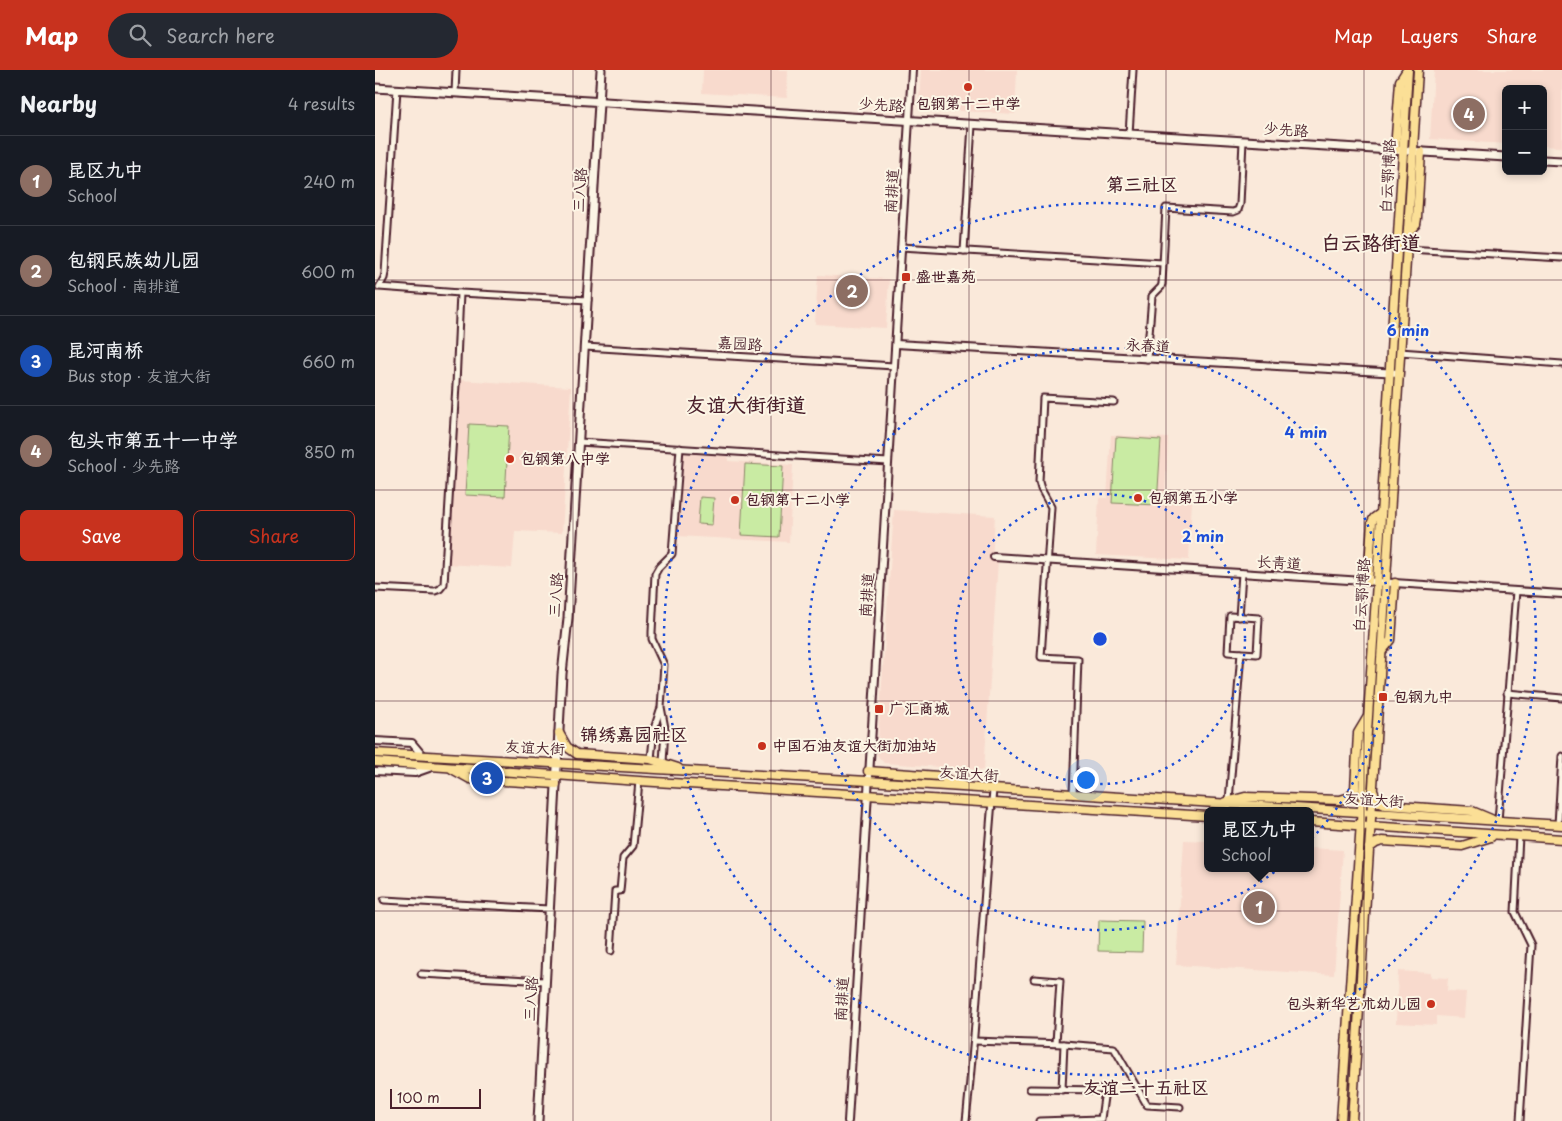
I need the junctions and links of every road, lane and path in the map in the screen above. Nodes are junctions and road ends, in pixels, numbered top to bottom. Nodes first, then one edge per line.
1 (456, 70) edge
2 (601, 70) edge
3 (912, 70) edge
4 (1133, 70) edge
5 (1408, 70) edge
6 (1418, 70) edge
7 (375, 88) edge
8 (397, 89) junction
9 (455, 93) junction
10 (599, 102) junction
11 (909, 121) junction
12 (972, 125) junction
13 (1129, 134) junction
14 (1243, 141) junction
15 (1399, 151) junction
16 (1417, 152) junction
17 (1502, 157) edge
18 (1547, 160) edge
19 (1562, 161) edge
20 (901, 247) junction
21 (1407, 249) junction
22 (964, 251) junction
23 (1562, 258) edge
24 (1163, 263) junction
25 (379, 287) junction
26 (375, 292) edge
27 (460, 293) junction
28 (588, 300) junction
29 (895, 344) junction
30 (585, 347) junction
31 (1400, 352) junction
32 (1147, 359) junction
33 (1562, 364) edge
34 (894, 366) junction
35 (1390, 373) junction
36 (1399, 373) junction
37 (1114, 402) dead end
38 (579, 442) junction
39 (680, 448) junction
40 (888, 462) junction
41 (994, 558) dead end
42 (1047, 561) junction
43 (1242, 573) junction
44 (1373, 582) junction
45 (1391, 583) junction
46 (375, 588) edge
47 (1516, 591) junction
48 (1562, 594) edge
49 (1239, 617) junction
50 (1241, 653) junction
51 (1507, 693) junction
52 (1562, 698) edge
53 (661, 707) junction
54 (1368, 716) junction
55 (559, 733) junction
56 (375, 741) edge
57 (375, 753) edge
58 (422, 755) junction
59 (1562, 756) edge
60 (651, 759) junction
61 (375, 762) edge
62 (663, 763) junction
63 (557, 764) junction
64 (433, 767) junction
65 (450, 768) junction
66 (375, 771) edge
67 (687, 771) junction
68 (868, 771) junction
69 (557, 775) junction
70 (639, 781) junction
71 (868, 781) junction
72 (556, 784) junction
73 (969, 788) junction
74 (993, 790) junction
75 (1373, 791) junction
76 (867, 794) junction
77 (1073, 795) junction
78 (1229, 801) junction
79 (992, 802) junction
80 (1219, 804) junction
81 (1266, 807) edge
82 (1314, 810) edge
83 (1361, 813) junction
84 (1372, 813) junction
85 (1204, 816) edge
86 (1498, 821) junction
87 (1314, 822) edge
88 (1560, 825) edge
89 (1361, 826) junction
90 (1371, 826) junction
91 (1497, 835) junction
92 (1519, 836) junction
93 (1562, 839) edge
94 (1369, 848) junction
95 (384, 900) dead end
96 (549, 909) junction
97 (611, 951) dead end
98 (421, 974) dead end
99 (1034, 978) dead end
100 (545, 982) junction
101 (974, 1041) junction
102 (1056, 1044) junction
103 (1064, 1044) junction
104 (1030, 1089) dead end
105 (1062, 1090) junction
106 (1180, 1107) dead end
107 (538, 1121) edge
108 (848, 1121) edge
109 (966, 1121) edge
110 (1039, 1121) edge
111 (1341, 1121) edge
112 (1352, 1121) edge
113 (1520, 1121) edge

1 - 9 street
2 - 10 main road, 三八路
3 - 11 street, 南排道
4 - 13 street
5 - 15 main road, 白云鄂博路
6 - 16 main road, 白云鄂博路
7 - 8 main road, 少先路
8 - 9 main road, 少先路
8 - 25 street
9 - 10 main road, 少先路
10 - 11 main road, 少先路
10 - 28 main road, 三八路
11 - 12 main road, 少先路
11 - 20 street, 南排道
12 - 13 main road, 少先路
12 - 22 street
13 - 14 main road, 少先路
14 - 15 main road, 少先路
14 - 24 street
15 - 16 main road, 少先路
15 - 35 main road, 白云鄂博路
16 - 17 main road, 少先路
16 - 21 main road, 白云鄂博路
18 - 19 main road
20 - 22 street
20 - 29 street, 南排道
21 - 23 street
21 - 31 main road, 白云鄂博路
22 - 24 street
24 - 32 street
25 - 26 street
25 - 27 street
27 - 28 street
27 - 46 street
28 - 30 main road, 三八路
29 - 32 street, 永春道
29 - 34 street, 南排道
30 - 34 street, 嘉园路
30 - 38 main road, 三八路
31 - 33 street
31 - 36 main road, 白云鄂博路
32 - 35 street, 永春道
34 - 40 street, 南排道
35 - 36 street, 永春道
35 - 44 main road, 白云鄂博路
36 - 45 main road, 白云鄂博路
37 - 42 street
38 - 39 street
38 - 55 main road, 三八路
39 - 40 street
39 - 53 street
40 - 68 street, 南排道
41 - 42 street, 长青道
42 - 43 street, 长青道
42 - 77 street
43 - 44 street, 长青道
43 - 49 street
44 - 45 street, 长青道
44 - 54 main road, 白云鄂博路
45 - 47 street, 长青道
45 - 75 main road, 白云鄂博路
47 - 48 street, 长青道
47 - 51 street
49 - 50 street
49 - 50 street
50 - 78 street
51 - 52 street
51 - 86 street
53 - 60 street
53 - 62 street
54 - 78 main road
54 - 83 main road, 白云鄂博路
55 - 60 main road
55 - 63 main road, 三八路
56 - 58 street
57 - 58 main road, 友谊大街
58 - 63 main road, 友谊大街
59 - 88 street
60 - 62 main road
61 - 64 main road, 友谊大街
62 - 67 main road
63 - 67 main road, 友谊大街
63 - 69 main road, 三八路
64 - 65 main road, 友谊大街
64 - 66 street
65 - 69 main road, 友谊大街
65 - 72 main road
67 - 71 main road, 友谊大街
68 - 71 street, 南排道
68 - 73 main road
69 - 70 main road, 友谊大街
69 - 72 main road, 三八路
70 - 76 main road, 友谊大街
70 - 97 street
71 - 73 main road, 友谊大街
71 - 76 street, 南排道
72 - 96 main road, 三八路
73 - 74 main road, 友谊大街
74 - 77 main road, 友谊大街
74 - 79 street
75 - 84 main road
75 - 86 main road
76 - 79 main road, 友谊大街
76 - 108 street, 南排道
77 - 80 main road, 友谊大街
78 - 80 main road
79 - 85 main road, 友谊大街
79 - 101 street
80 - 81 main road, 友谊大街
82 - 83 main road, 友谊大街
83 - 84 main road, 友谊大街
83 - 89 main road, 白云鄂博路
84 - 86 main road, 友谊大街
84 - 90 main road
86 - 88 main road, 友谊大街
87 - 89 main road, 友谊大街
89 - 90 main road, 友谊大街
89 - 111 main road, 白云鄂博路
90 - 91 main road, 友谊大街
90 - 94 main road
91 - 92 main road, 友谊大街
91 - 94 main road
92 - 93 main road, 友谊大街
92 - 113 street
94 - 112 main road
95 - 96 street
96 - 100 main road, 三八路
98 - 100 street
99 - 102 street
100 - 107 main road, 三八路
101 - 102 street
101 - 109 street
102 - 103 street
103 - 105 street
103 - 106 street
104 - 105 street
105 - 110 street

